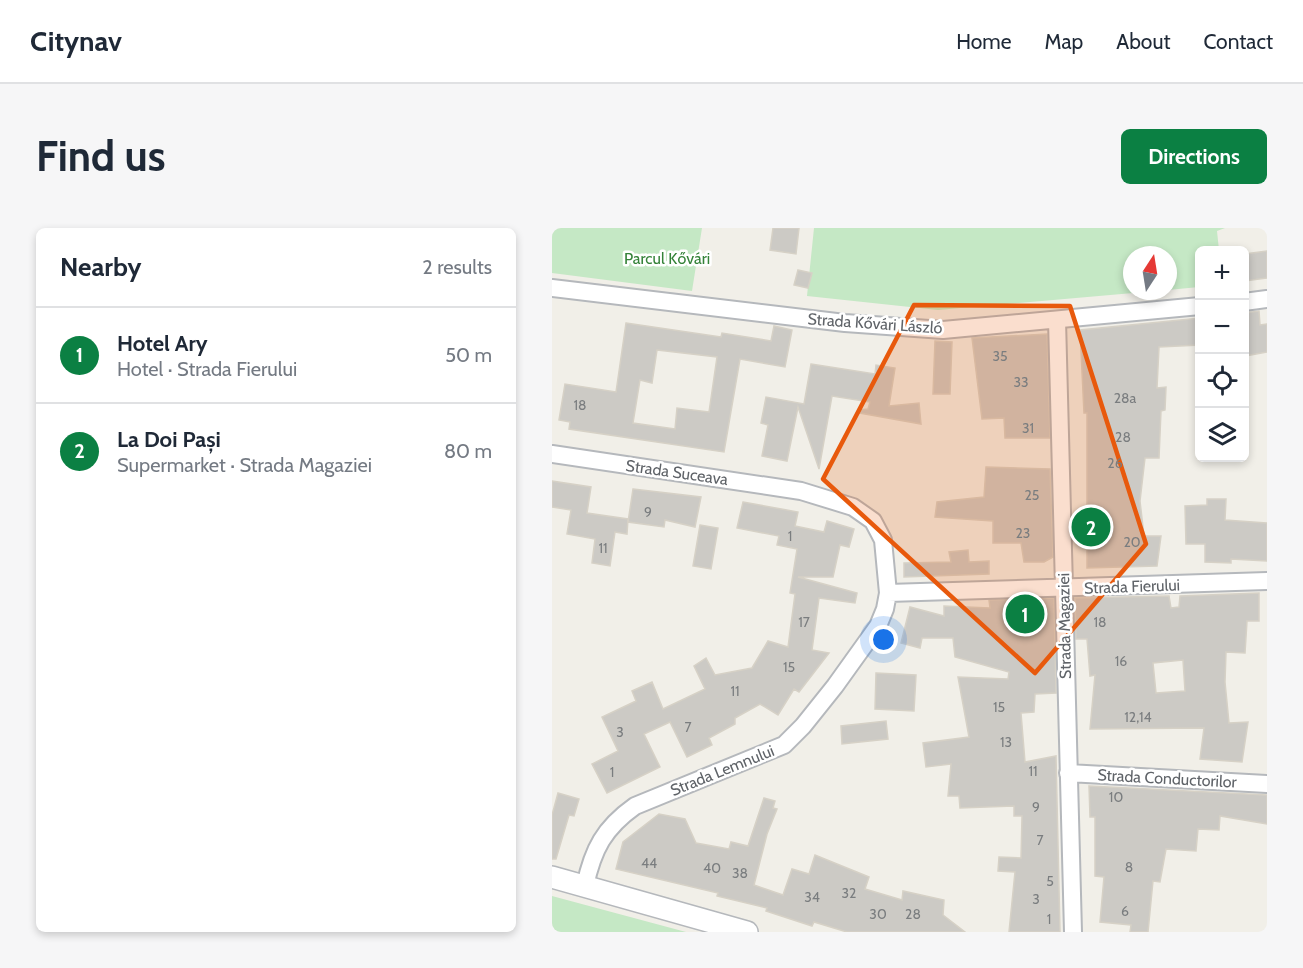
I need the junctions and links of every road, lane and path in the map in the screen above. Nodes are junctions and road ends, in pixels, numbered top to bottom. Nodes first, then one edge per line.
1 (552, 288) edge
2 (1267, 299) edge
3 (1249, 301) edge
4 (1195, 306) edge
5 (1057, 320) junction
6 (552, 454) edge
7 (801, 491) joint
8 (1267, 581) edge
9 (1063, 589) junction
10 (888, 593) junction
11 (1068, 773) junction
12 (1267, 784) edge
13 (552, 877) edge
14 (585, 886) junction
15 (747, 932) edge
16 (1073, 932) edge

1 - 5 street, Strada Kővári László
2 - 3 street
4 - 5 street, Strada Kővári László
5 - 9 street, Strada Magaziei
6 - 7 street, Strada Suceava
7 - 10 street, Strada Lemnului
8 - 9 street, Strada Fierului
9 - 10 street, Strada Fierului
9 - 11 street, Strada Magaziei
10 - 14 street, Strada Lemnului
11 - 12 street, Strada Conductorilor
11 - 16 street, Strada Magaziei
13 - 14 street
14 - 15 street

